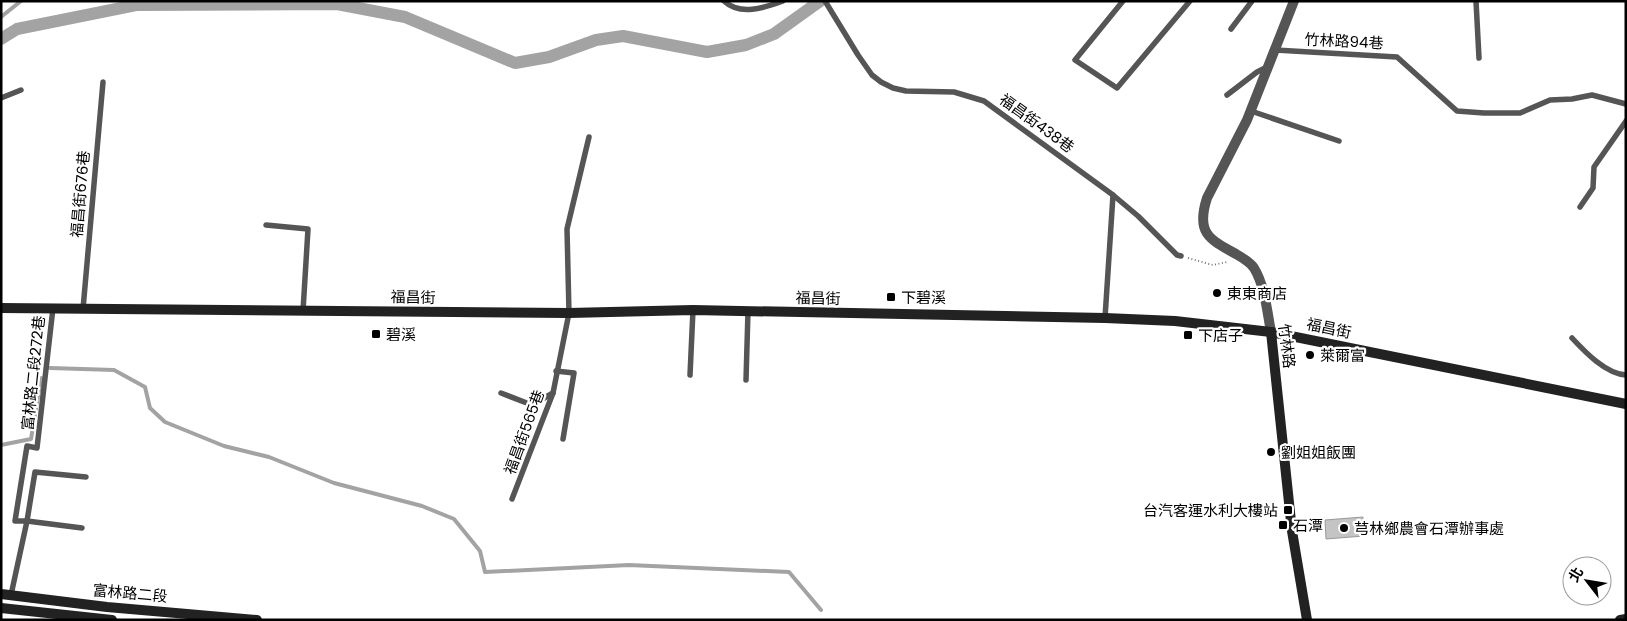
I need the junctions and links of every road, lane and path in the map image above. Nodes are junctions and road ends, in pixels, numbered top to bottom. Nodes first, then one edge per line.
1 (724, 1) edge
2 (783, 1) edge
3 (825, 1) edge
4 (1123, 1) edge
5 (1190, 1) edge
6 (1252, 1) edge
7 (1476, 1) edge
8 (1292, 2) edge
9 (1231, 29) dead end
10 (1275, 50) junction
11 (1480, 58) dead end
12 (1269, 66) junction
13 (103, 82) dead end
14 (21, 90) dead end
15 (1227, 95) dead end
16 (1, 98) edge
17 (1626, 104) edge
18 (1251, 111) junction
19 (1626, 120) edge
20 (590, 137) dead end
21 (1339, 141) dead end
22 (1114, 195) junction
23 (1580, 208) dead end
24 (266, 225) dead end
25 (1181, 256) joint
26 (1246, 260) junction
27 (1, 308) edge
28 (53, 308) junction
29 (83, 309) junction
30 (693, 310) junction
31 (303, 311) junction
32 (748, 312) junction
33 (569, 313) junction
34 (1105, 318) junction
35 (1271, 332) junction
36 (1572, 338) dead end
37 (556, 371) junction
38 (690, 375) dead end
39 (1626, 375) edge
40 (746, 380) dead end
41 (501, 393) dead end
42 (553, 393) junction
43 (1626, 404) edge
44 (563, 439) dead end
45 (86, 477) dead end
46 (512, 499) dead end
47 (27, 522) junction
48 (82, 528) dead end
49 (6, 594) edge
50 (1, 608) edge
51 (1626, 619) edge
52 (112, 620) edge
53 (257, 620) edge
54 (1307, 620) edge
55 (1620, 620) edge

1 - 2 lane
3 - 22 lane, 福昌街438巷
4 - 5 lane
6 - 9 lane
7 - 11 lane
8 - 10 street, 竹林路
10 - 12 street, 竹林路
10 - 17 lane, 竹林路94巷
12 - 15 lane
12 - 18 street, 竹林路
13 - 29 lane, 福昌街676巷
14 - 16 lane
18 - 21 lane
18 - 26 street, 竹林路
19 - 23 lane
20 - 33 lane, 福昌街565巷
22 - 25 lane, 福昌街438巷
22 - 34 lane
24 - 31 lane
25 - 26 path
26 - 35 street, 竹林路
27 - 28 main road, 福昌街
28 - 29 main road, 福昌街
28 - 47 lane, 富林路二段272巷
29 - 31 main road, 福昌街
30 - 32 main road, 福昌街
30 - 33 main road, 福昌街
30 - 38 lane
31 - 33 main road, 福昌街
32 - 34 main road, 福昌街
32 - 40 lane
33 - 37 lane, 福昌街565巷
34 - 35 main road, 福昌街
35 - 43 main road, 福昌街
35 - 54 main road, 竹林路
36 - 39 lane
37 - 42 lane, 福昌街565巷
37 - 44 lane
41 - 42 lane
42 - 46 lane, 福昌街565巷
45 - 47 lane
47 - 48 lane
47 - 49 lane
49 - 53 main road, 富林路二段
50 - 52 main road, 富林路二段
51 - 55 main road

